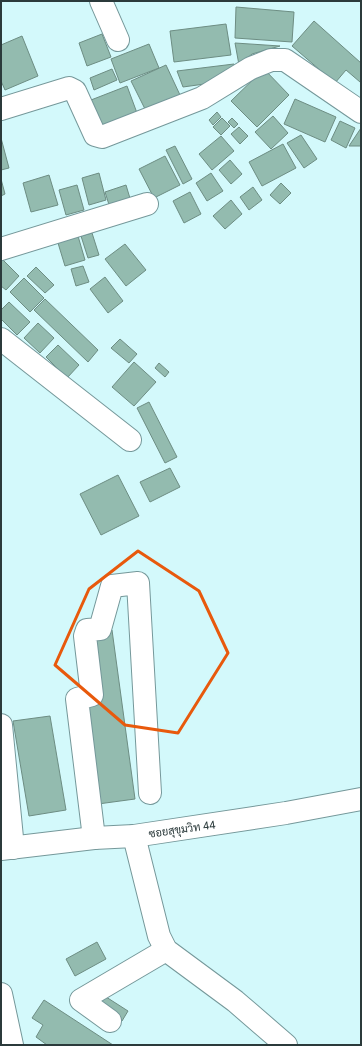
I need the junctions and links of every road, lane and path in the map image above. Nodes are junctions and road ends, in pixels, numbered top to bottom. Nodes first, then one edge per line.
1 (101, 1) edge
2 (118, 40) dead end
3 (1, 110) edge
4 (361, 112) edge
5 (147, 204) dead end
6 (1, 249) edge
7 (1, 339) edge
8 (130, 440) dead end
9 (1, 725) edge
10 (150, 792) dead end
11 (361, 799) edge
12 (134, 836) junction
13 (94, 838) junction
14 (7, 848) edge
15 (166, 950) junction
16 (1, 994) edge
17 (110, 1020) dead end
18 (12, 1045) edge
19 (286, 1045) edge

1 - 2 street
3 - 4 street
5 - 6 street
7 - 8 street
9 - 14 street
10 - 13 street
11 - 12 street, ซอยสุขุมวิท 44
12 - 13 street, ซอยสุขุมวิท 44
12 - 15 street
13 - 14 street, ซอยสุขุมวิท 44
15 - 17 street
15 - 19 street
16 - 18 street

